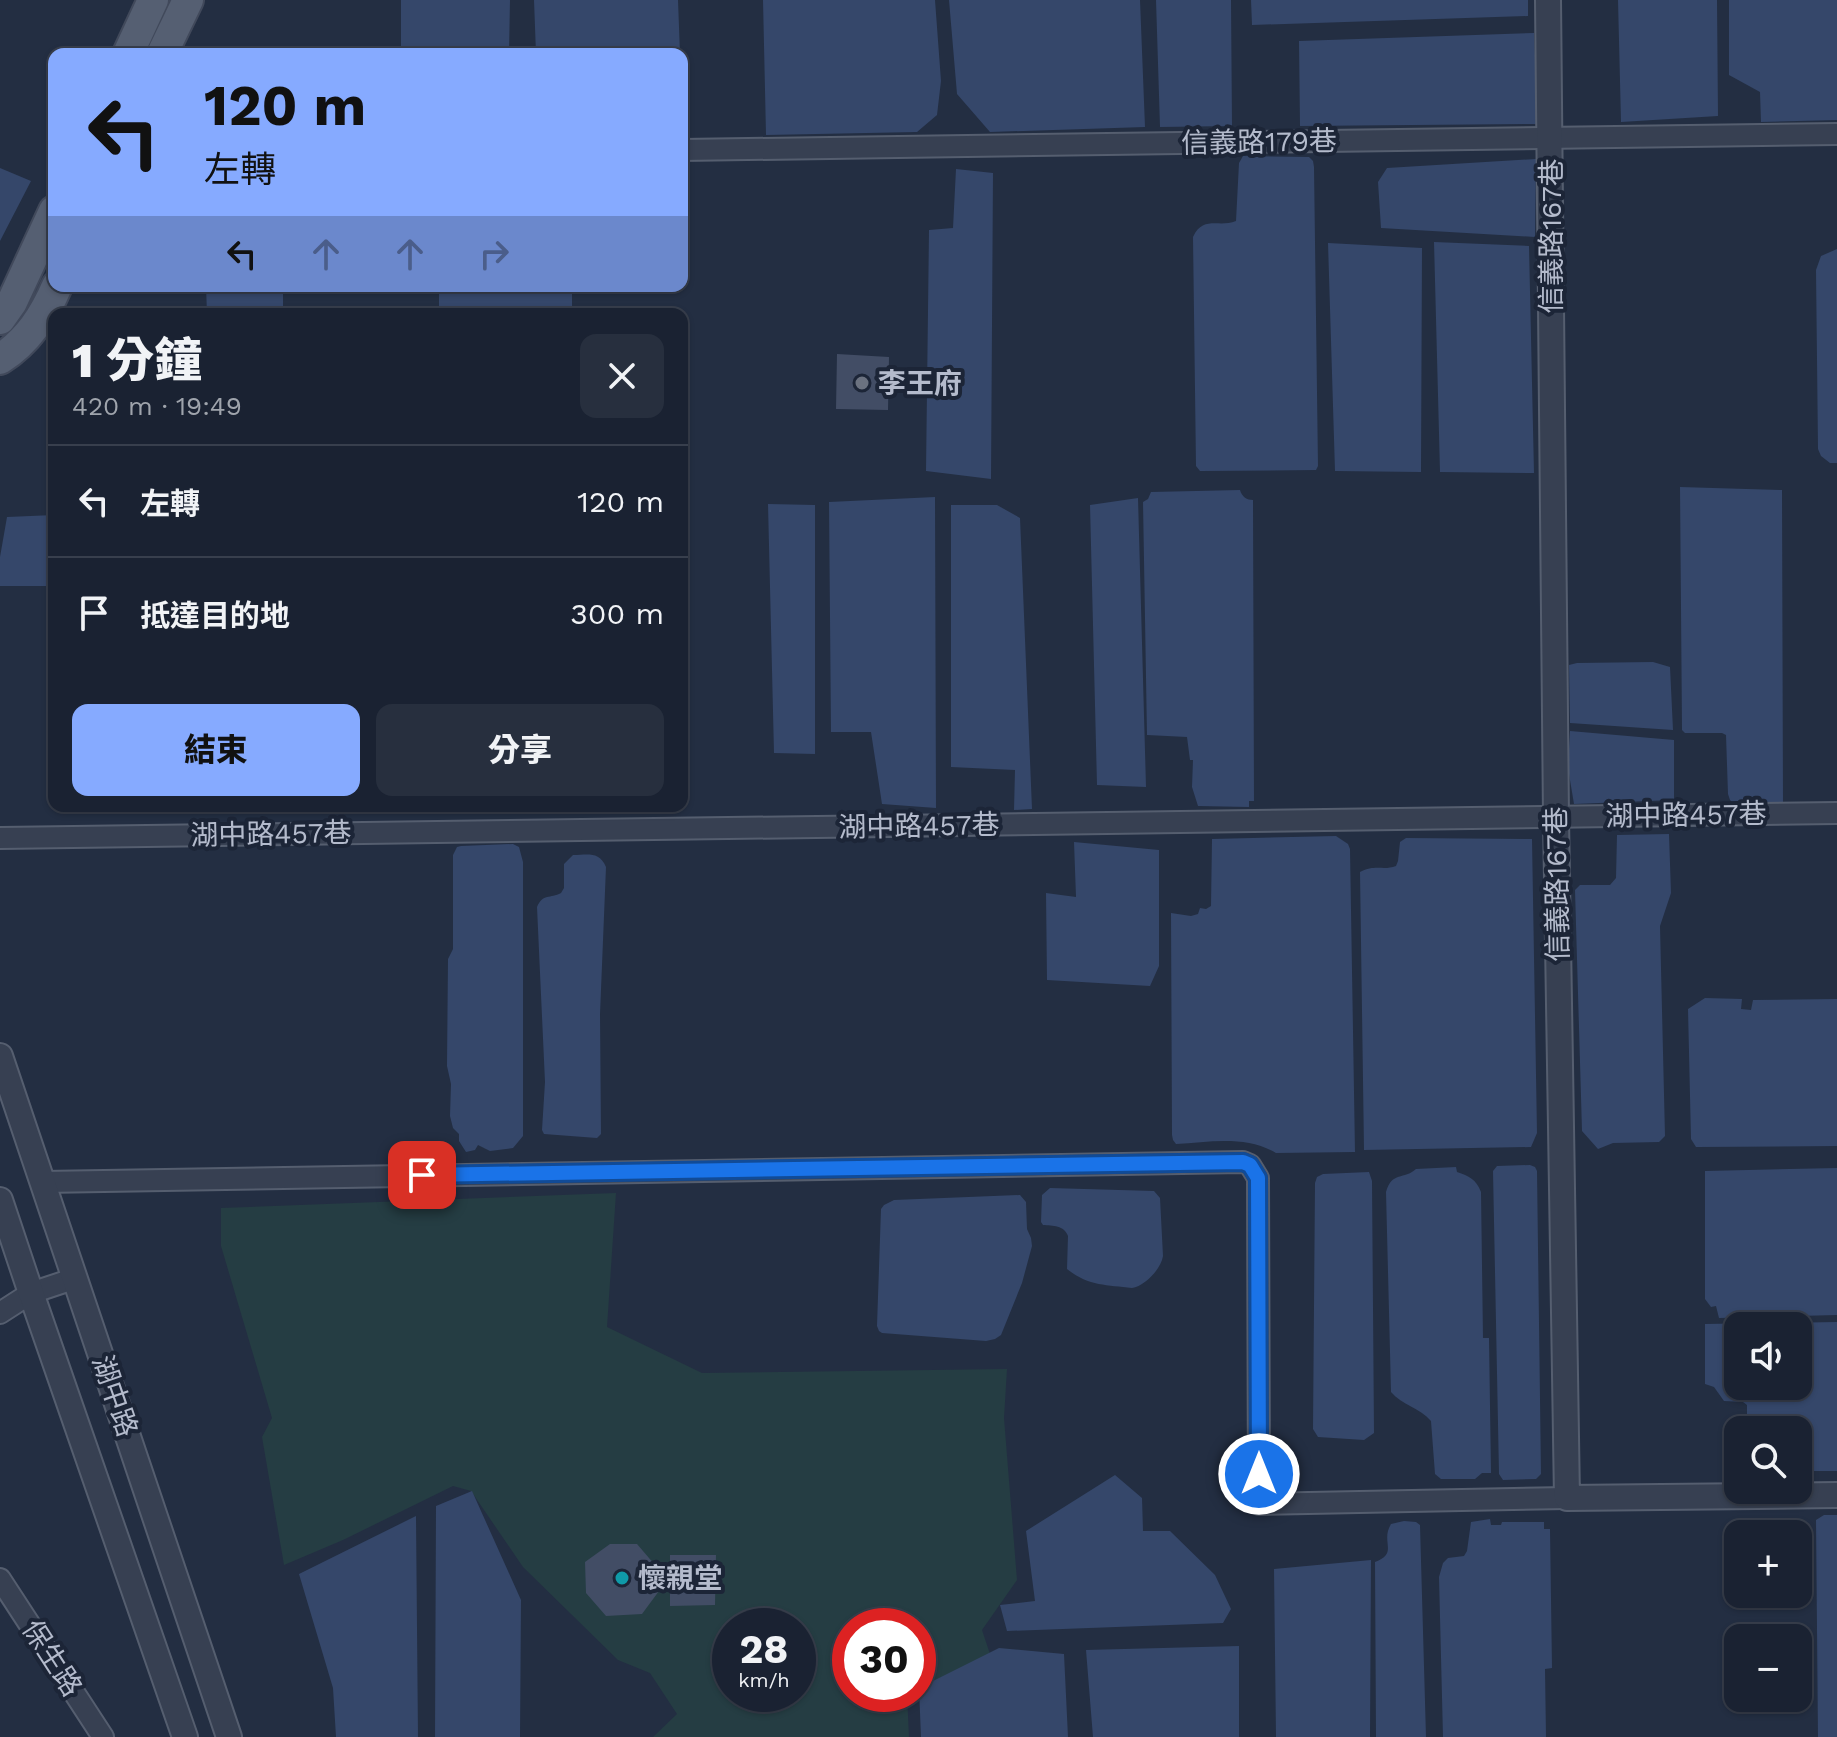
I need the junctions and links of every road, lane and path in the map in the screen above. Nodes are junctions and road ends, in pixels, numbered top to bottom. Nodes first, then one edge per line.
1 (153, 0) edge
2 (188, 0) edge
3 (1548, 0) edge
4 (131, 48) edge
5 (165, 48) edge
6 (1837, 134) edge
7 (1551, 138) junction
8 (688, 150) edge
9 (48, 224) edge
10 (54, 292) edge
11 (6, 311) edge
12 (1, 363) edge
13 (1837, 813) edge
14 (1556, 818) junction
15 (0, 838) edge
16 (0, 1056) edge
17 (43, 1182) junction
18 (0, 1200) edge
19 (76, 1278) junction
20 (31, 1293) junction
21 (0, 1313) edge
22 (1837, 1495) edge
23 (1567, 1498) junction
24 (0, 1579) edge
25 (103, 1737) edge
26 (185, 1737) edge
27 (229, 1737) edge

1 - 4 main road
2 - 5 main road
3 - 7 street, 信義路167巷
6 - 7 street, 信義路179巷
7 - 8 street, 信義路179巷
7 - 14 street, 信義路167巷
9 - 11 main road
10 - 12 main road
13 - 14 street, 湖中路457巷
14 - 15 street, 湖中路457巷
14 - 23 street, 信義路167巷
16 - 17 street, 湖中路
17 - 19 street, 湖中路
17 - 23 street
18 - 20 street, 湖中路
19 - 20 street
19 - 27 street, 湖中路
20 - 21 street
20 - 26 street, 湖中路
22 - 23 street
24 - 25 street, 保生路

